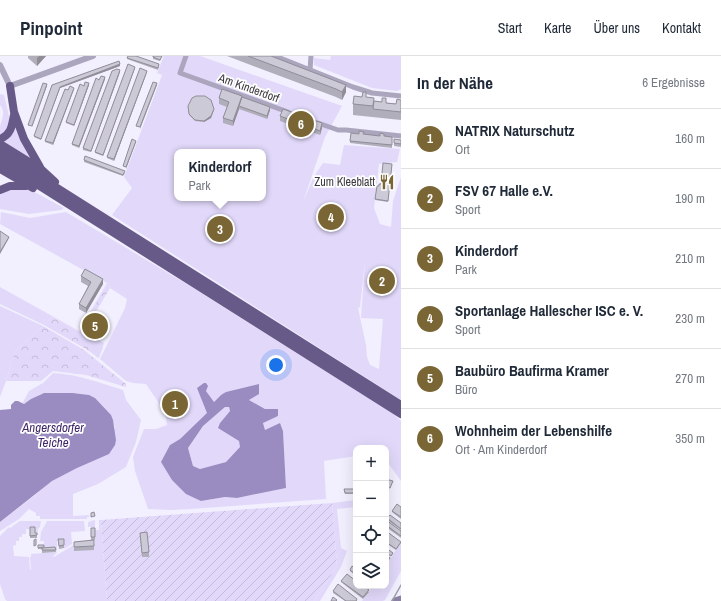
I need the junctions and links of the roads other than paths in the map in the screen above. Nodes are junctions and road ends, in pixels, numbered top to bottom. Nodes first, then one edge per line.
1 (93, 56) edge
2 (186, 56) edge
3 (276, 56) edge
4 (311, 56) edge
5 (0, 65) edge
6 (310, 70) junction
7 (10, 86) junction
8 (401, 96) edge
9 (14, 112) junction
10 (290, 113) edge
11 (312, 121) edge
12 (401, 136) edge
13 (0, 139) edge
14 (0, 144) edge
15 (0, 152) edge
16 (0, 161) edge
17 (0, 169) edge
18 (42, 170) junction
19 (29, 187) junction
20 (0, 190) edge
21 (79, 202) junction
22 (64, 203) junction
23 (401, 405) edge
24 (401, 414) edge
25 (401, 600) edge
26 (395, 601) edge

1 - 7 street
2 - 10 street, Am Kinderdorf
3 - 6 street
4 - 6 street
5 - 7 street
6 - 8 street
7 - 9 highway
9 - 13 highway
9 - 18 highway
11 - 12 street
14 - 18 highway
15 - 21 highway
16 - 22 highway
17 - 19 highway
18 - 21 highway
19 - 20 highway
19 - 22 highway
21 - 23 highway
22 - 24 highway
25 - 26 main road

